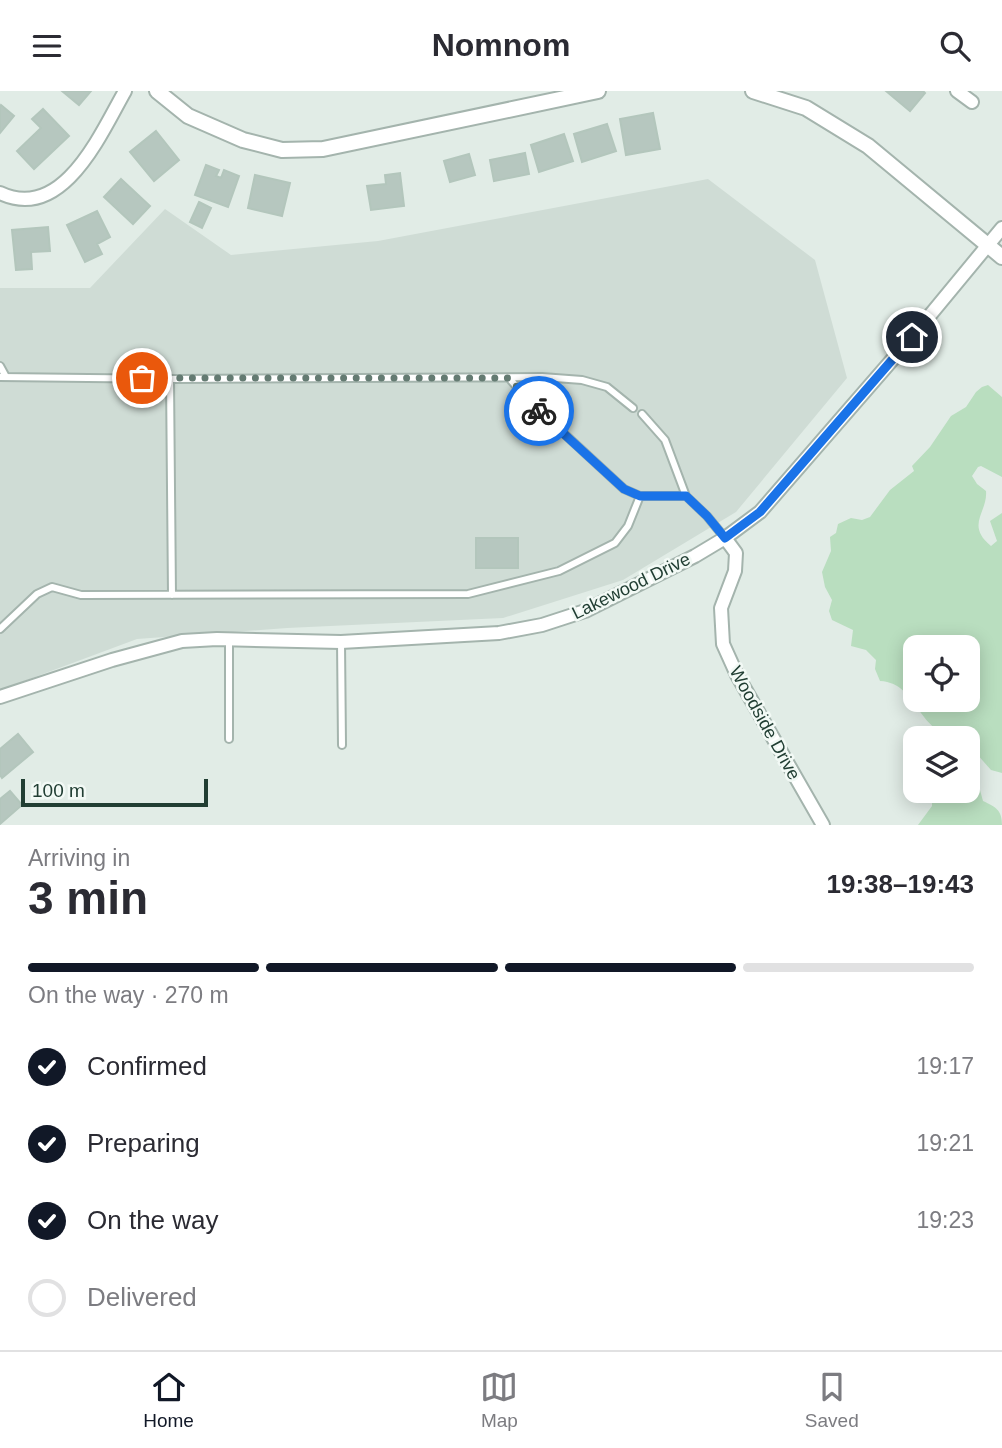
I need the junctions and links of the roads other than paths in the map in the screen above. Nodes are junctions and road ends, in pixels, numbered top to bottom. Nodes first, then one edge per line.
1 (125, 91) edge
2 (157, 91) edge
3 (598, 91) edge
4 (753, 91) edge
5 (957, 91) edge
6 (786, 96) edge
7 (972, 102) dead end
8 (0, 193) edge
9 (1002, 228) edge
10 (988, 245) junction
11 (1002, 257) edge
12 (0, 366) edge
13 (3, 377) edge
14 (509, 378) junction
15 (170, 379) junction
16 (633, 408) dead end
17 (642, 414) dead end
18 (640, 496) junction
19 (686, 496) junction
20 (725, 538) junction
21 (172, 595) junction
22 (0, 629) edge
23 (229, 639) junction
24 (341, 642) junction
25 (1, 695) edge
26 (229, 739) dead end
27 (342, 745) dead end
28 (823, 825) edge

1 - 8 street
2 - 3 street
4 - 6 street
5 - 7 street
6 - 10 street
9 - 10 street, Lakewood Drive
10 - 11 street
10 - 20 street, Lakewood Drive
12 - 13 lane
13 - 15 lane
14 - 15 lane
14 - 16 lane
14 - 18 lane
15 - 21 lane
17 - 19 lane
18 - 19 lane
18 - 21 lane
19 - 20 lane
20 - 24 street, Lakewood Drive
20 - 28 street, Woodside Drive
21 - 22 lane
23 - 24 street, Lakewood Drive
23 - 25 street, Lakewood Drive
23 - 26 lane
24 - 27 lane

